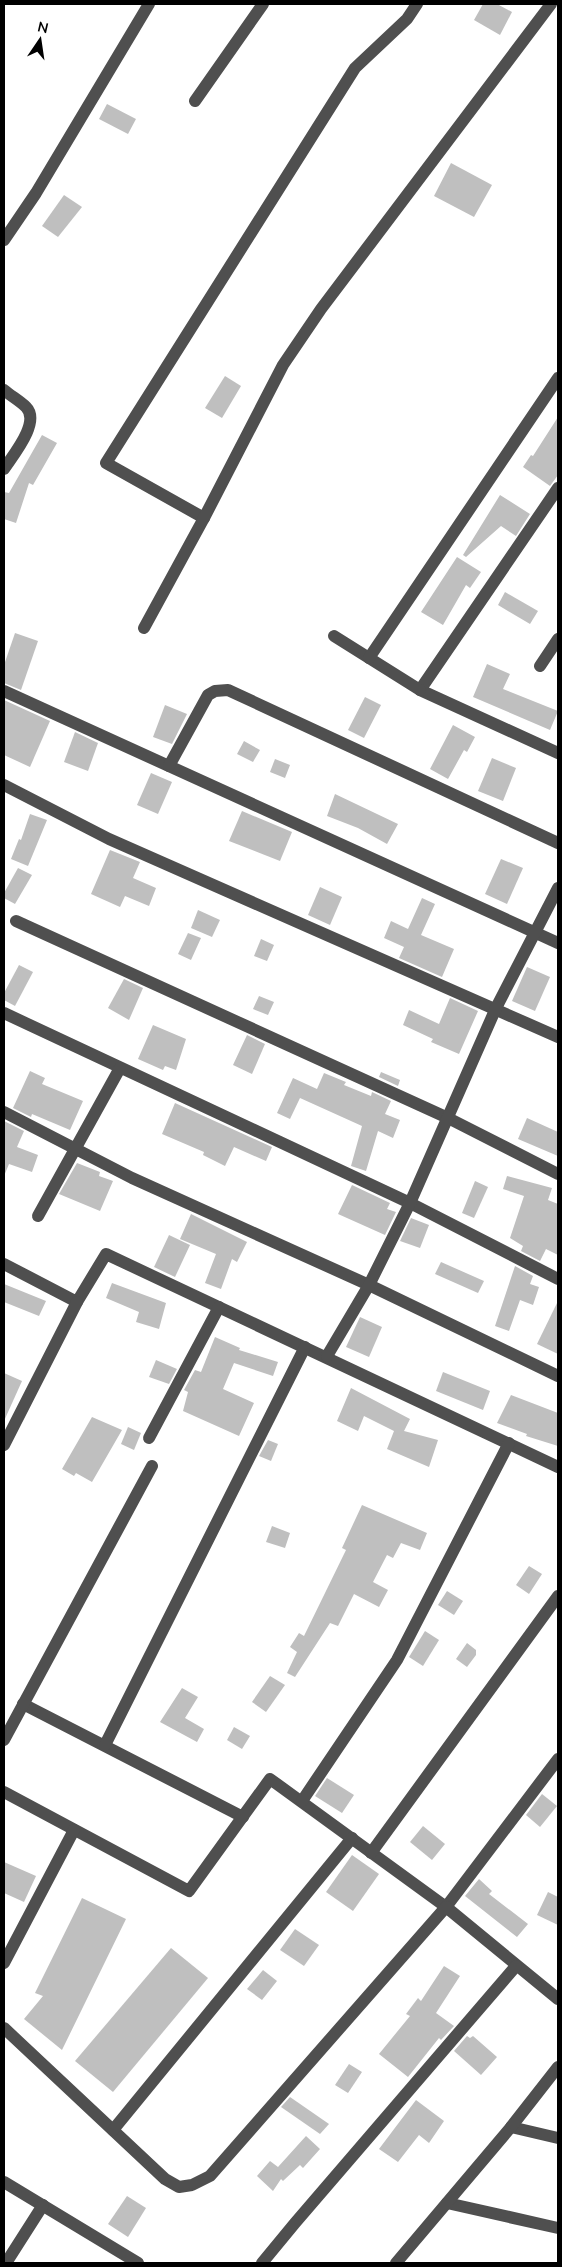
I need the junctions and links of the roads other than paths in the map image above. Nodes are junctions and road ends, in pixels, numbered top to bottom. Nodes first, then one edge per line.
1 (149, 4) edge
2 (263, 4) edge
3 (417, 4) edge
4 (551, 4) edge
5 (195, 101) dead end
6 (4, 240) edge
7 (558, 378) edge
8 (4, 390) edge
9 (4, 469) edge
10 (558, 488) edge
11 (204, 518) junction
12 (144, 628) dead end
13 (334, 636) dead end
14 (558, 639) edge
15 (369, 658) junction
16 (540, 666) dead end
17 (420, 690) junction
18 (4, 691) edge
19 (558, 753) edge
20 (169, 766) junction
21 (4, 785) edge
22 (558, 843) edge
23 (558, 888) edge
24 (16, 921) dead end
25 (535, 932) junction
26 (558, 943) edge
27 (496, 1008) junction
28 (4, 1013) edge
29 (558, 1037) edge
30 (120, 1068) junction
31 (4, 1112) edge
32 (448, 1118) junction
33 (75, 1148) junction
34 (558, 1174) edge
35 (410, 1203) junction
36 (38, 1216) dead end
37 (4, 1264) edge
38 (558, 1279) edge
39 (370, 1285) junction
40 (77, 1302) junction
41 (220, 1307) junction
42 (305, 1347) junction
43 (327, 1356) junction
44 (558, 1376) edge
45 (149, 1438) dead end
46 (509, 1443) junction
47 (4, 1445) edge
48 (152, 1466) dead end
49 (558, 1467) edge
50 (558, 1596) edge
51 (23, 1704) junction
52 (4, 1740) edge
53 (105, 1745) junction
54 (558, 1759) edge
55 (4, 1792) edge
56 (302, 1801) junction
57 (243, 1817) junction
58 (74, 1830) junction
59 (352, 1838) junction
60 (371, 1853) junction
61 (446, 1906) junction
62 (4, 1963) edge
63 (516, 1966) junction
64 (558, 1999) edge
65 (4, 2028) edge
66 (558, 2066) edge
67 (511, 2127) junction
68 (113, 2130) junction
69 (558, 2138) edge
70 (4, 2182) edge
71 (447, 2202) junction
72 (43, 2206) junction
73 (558, 2228) edge
74 (121, 2259) edge
75 (6, 2263) edge
76 (138, 2263) edge
77 (262, 2263) edge
78 (396, 2263) edge

1 - 6 street
2 - 5 street
3 - 11 street
4 - 11 street
7 - 15 street
8 - 9 street
10 - 17 street
11 - 12 street
13 - 15 street
14 - 16 street
15 - 17 street
17 - 19 street
18 - 20 street
20 - 22 street
20 - 25 street
21 - 27 street
23 - 25 street
24 - 32 street
25 - 26 street
25 - 27 street
27 - 29 street
27 - 32 street
28 - 30 street
30 - 33 street
30 - 35 street
31 - 33 street
32 - 34 street
32 - 35 street
33 - 36 street
33 - 39 street
35 - 38 street
35 - 39 street
37 - 40 street
39 - 43 street
39 - 44 street
40 - 41 street
40 - 47 street
41 - 42 street
41 - 45 street
42 - 43 street
42 - 53 street
43 - 46 street
46 - 49 street
46 - 56 street
48 - 51 street
50 - 60 street
51 - 52 street
51 - 53 street
53 - 57 street
54 - 61 street
55 - 58 street
56 - 57 street
56 - 59 street
57 - 58 street
58 - 62 street
59 - 60 street
59 - 68 street
60 - 61 street
61 - 63 street
61 - 68 street
63 - 64 street
63 - 77 street
65 - 68 street
66 - 67 street
67 - 69 street
67 - 71 street
70 - 72 street
71 - 73 street
71 - 78 street
72 - 74 street
72 - 75 street
74 - 76 street

